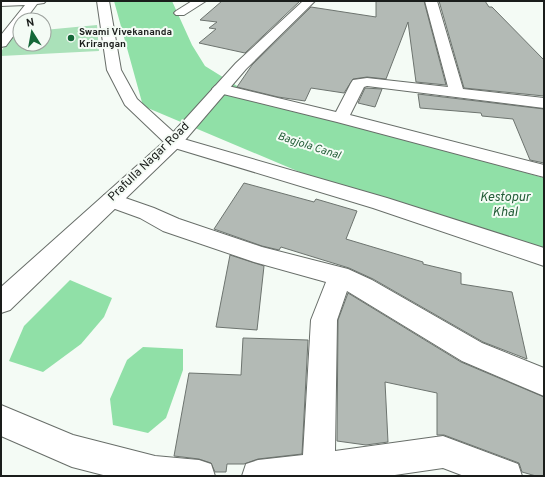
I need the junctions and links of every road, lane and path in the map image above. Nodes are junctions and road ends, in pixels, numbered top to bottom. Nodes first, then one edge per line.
1 (34, 1) edge
2 (40, 1) edge
3 (103, 1) edge
4 (200, 1) edge
5 (309, 1) edge
6 (431, 1) edge
7 (1, 3) edge
8 (180, 13) dead end
9 (3, 37) edge
10 (220, 89) junction
11 (457, 93) junction
12 (544, 103) edge
13 (341, 118) junction
14 (174, 142) junction
15 (544, 171) edge
16 (111, 200) junction
17 (544, 257) edge
18 (340, 276) junction
19 (1, 302) edge
20 (544, 382) edge
21 (1, 420) edge
22 (318, 473) edge
23 (154, 474) edge
24 (199, 476) edge
25 (258, 476) edge
26 (506, 476) edge

1 - 2 street
1 - 7 street
1 - 9 street
3 - 14 street
4 - 8 street
5 - 10 street, Prafulla Nagar Road
6 - 11 street
10 - 13 street
10 - 14 street, Prafulla Nagar Road
11 - 12 street
11 - 13 street
13 - 15 street
14 - 16 street, Prafulla Nagar Road
14 - 17 street
16 - 18 street
16 - 19 street, Prafulla Nagar Road
18 - 20 street
18 - 22 street
21 - 23 street
22 - 25 street
22 - 26 street
23 - 24 street

